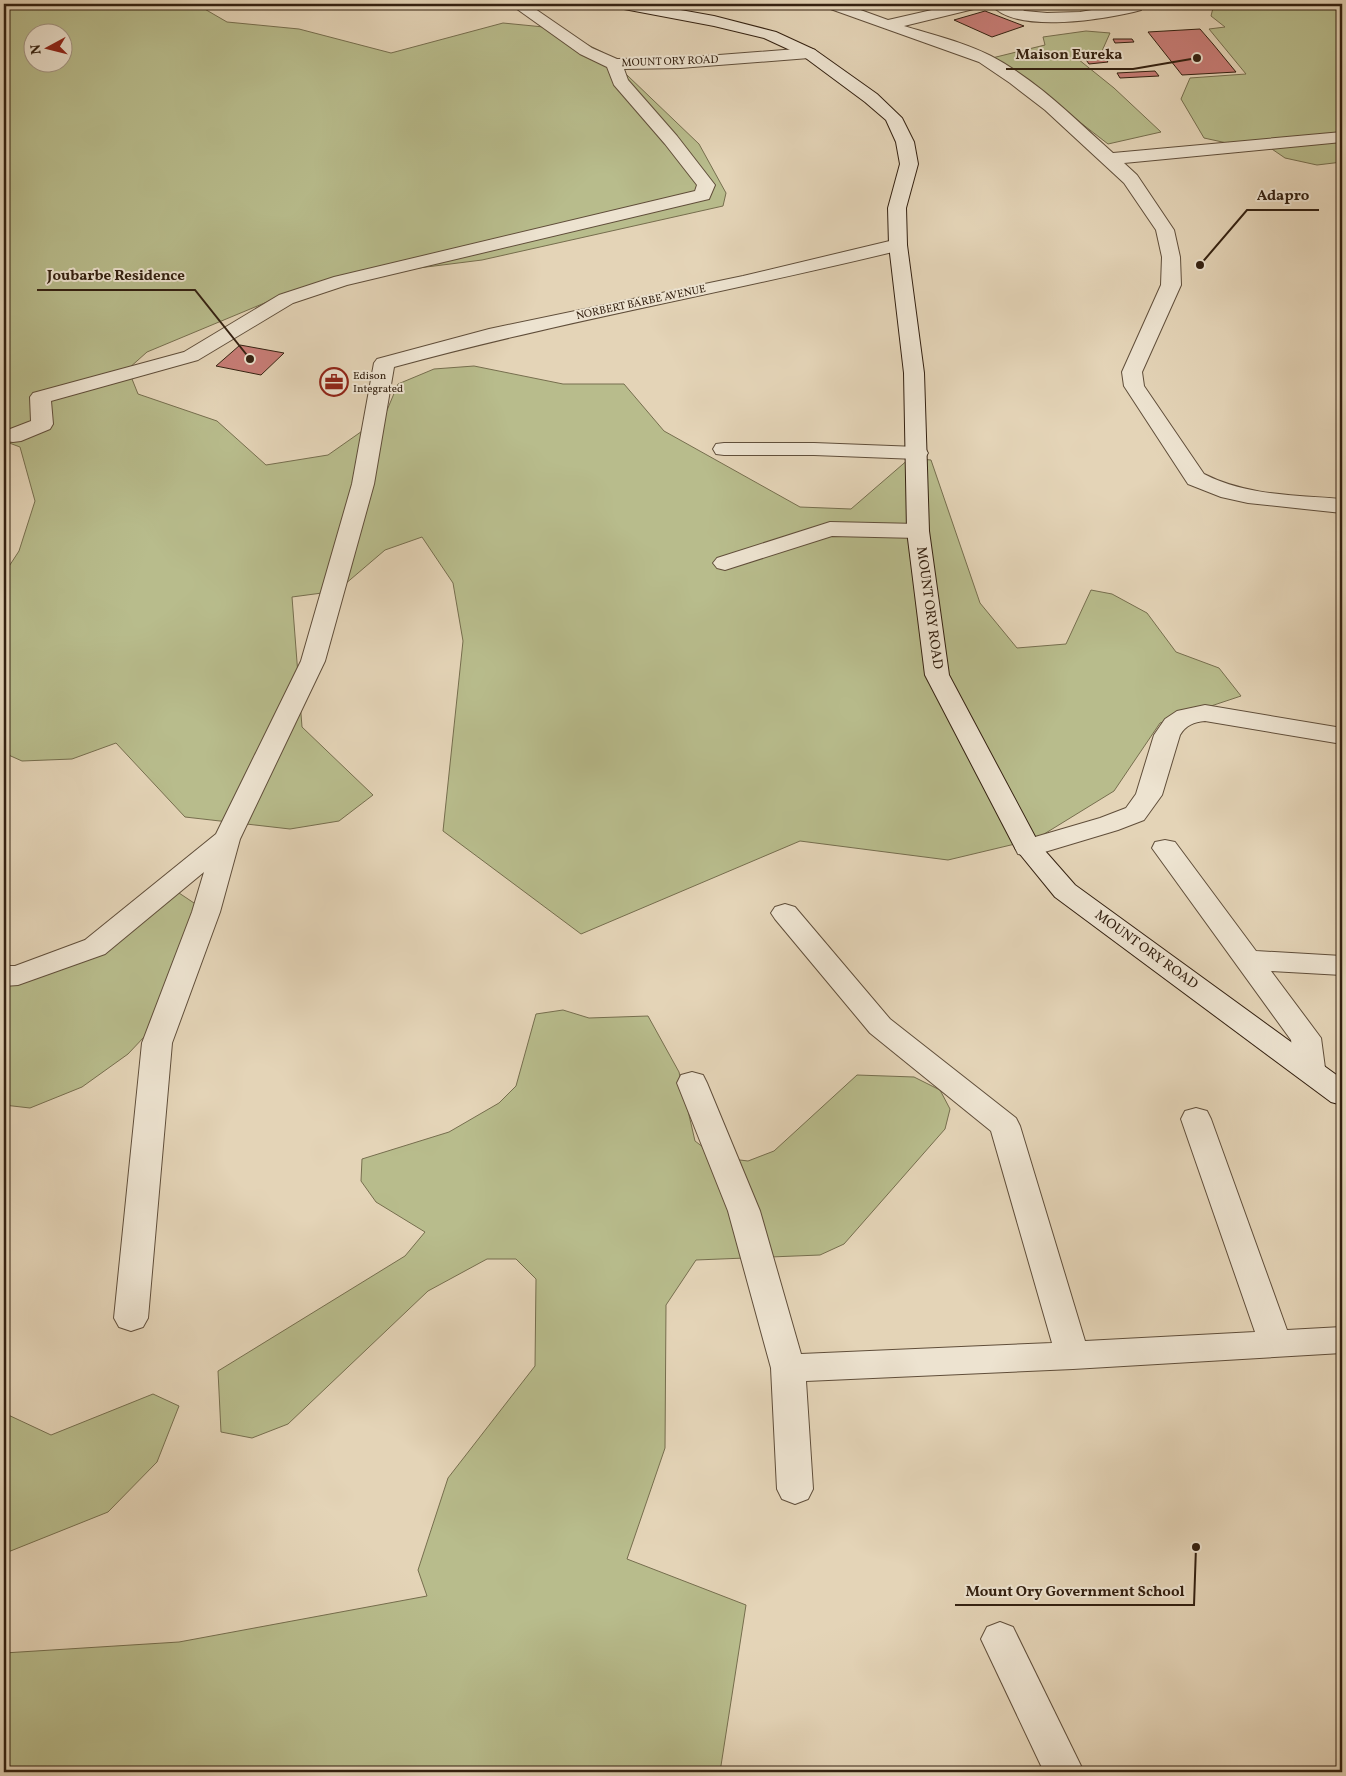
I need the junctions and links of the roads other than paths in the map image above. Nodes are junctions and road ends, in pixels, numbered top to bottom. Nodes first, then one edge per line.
1 (518, 4) edge
2 (624, 4) edge
3 (830, 4) edge
4 (977, 4) edge
5 (999, 4) edge
6 (1135, 4) edge
7 (886, 25) junction
8 (809, 53) junction
9 (614, 64) junction
10 (1342, 137) edge
11 (1109, 159) junction
12 (898, 246) junction
13 (13, 436) dead end
14 (724, 449) dead end
15 (917, 454) junction
16 (1342, 506) edge
17 (918, 531) junction
18 (725, 564) dead end
19 (1342, 736) edge
20 (227, 840) junction
21 (1028, 848) junction
22 (1165, 848) dead end
23 (785, 913) dead end
24 (1248, 960) junction
25 (1342, 965) edge
26 (4, 976) edge
27 (1310, 1068) junction
28 (692, 1083) dead end
29 (1342, 1094) edge
30 (1196, 1119) dead end
31 (131, 1318) dead end
32 (1342, 1340) edge
33 (1276, 1345) junction
34 (1073, 1356) junction
35 (788, 1368) junction
36 (796, 1489) dead end
37 (1000, 1639) dead end
38 (1064, 1772) edge

1 - 9 street, MOUNT ORY ROAD
2 - 8 street, MOUNT ORY ROAD
3 - 7 street
4 - 7 street
5 - 6 street
7 - 11 street
8 - 9 street, MOUNT ORY ROAD
8 - 12 street, MOUNT ORY ROAD
9 - 13 street
10 - 11 street
11 - 16 street
12 - 15 street, MOUNT ORY ROAD
12 - 20 street, NORBERT BARBE AVENUE
14 - 15 street
15 - 17 street, MOUNT ORY ROAD
17 - 18 street
17 - 21 street, MOUNT ORY ROAD
19 - 21 street
20 - 26 street
20 - 31 street
21 - 27 street, MOUNT ORY ROAD
22 - 24 street
23 - 34 street
24 - 25 street
24 - 27 street
27 - 29 street, MOUNT ORY ROAD
28 - 35 street
30 - 33 street
32 - 33 street
33 - 34 street
34 - 35 street
35 - 36 street
37 - 38 street

